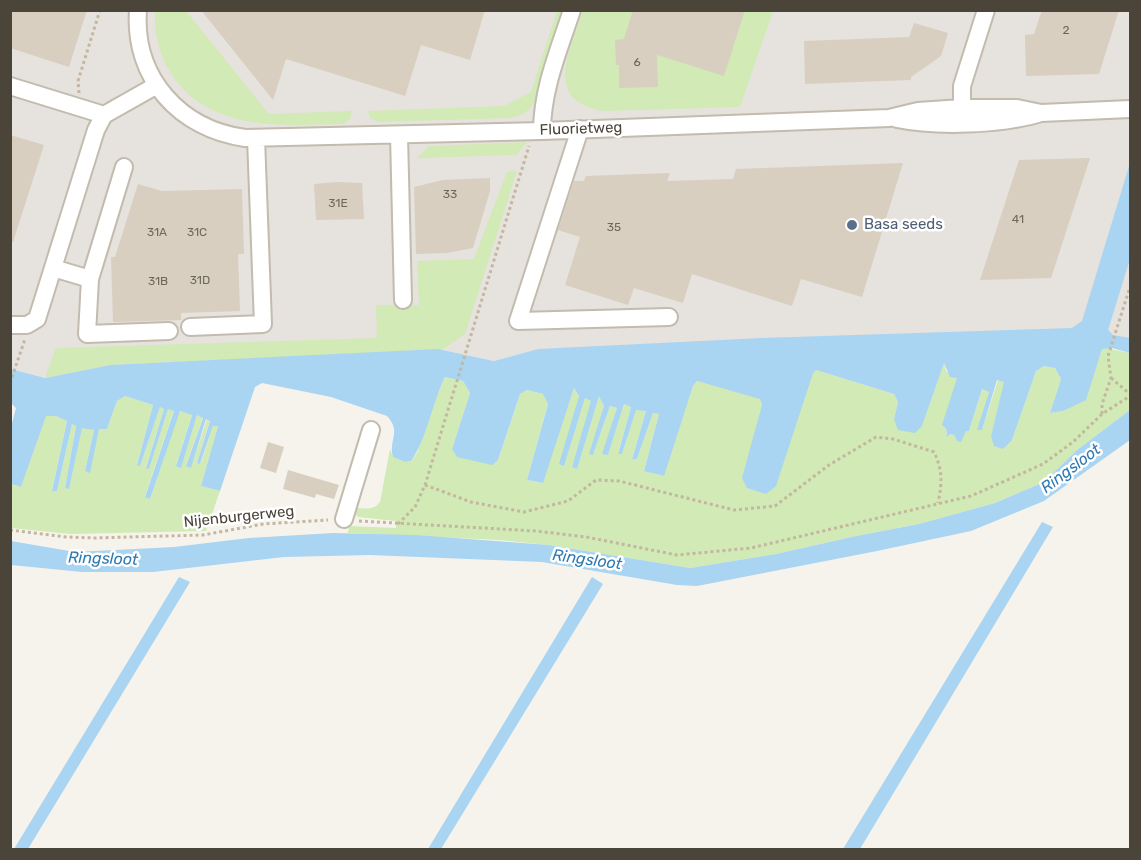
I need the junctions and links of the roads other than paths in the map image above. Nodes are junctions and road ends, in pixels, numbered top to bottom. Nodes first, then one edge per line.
1 (138, 10) edge
2 (572, 10) edge
3 (986, 10) edge
4 (157, 85) junction
5 (10, 86) edge
6 (1131, 109) edge
7 (104, 115) junction
8 (962, 115) junction
9 (580, 129) junction
10 (538, 131) junction
11 (399, 135) junction
12 (256, 138) junction
13 (124, 167) dead end
14 (53, 268) junction
15 (90, 279) junction
16 (403, 300) dead end
17 (669, 317) dead end
18 (19, 325) edge
19 (190, 327) dead end
20 (169, 331) dead end
21 (372, 430) dead end
22 (344, 519) road end

1 - 4 street, Fluorietweg
2 - 10 street
3 - 8 street
4 - 7 street
4 - 12 street, Fluorietweg
5 - 7 street
6 - 8 street, Fluorietweg
7 - 14 street
8 - 9 street, Fluorietweg
9 - 10 street, Fluorietweg
9 - 17 street
10 - 11 street, Fluorietweg
11 - 12 street, Fluorietweg
11 - 16 street
12 - 19 street
13 - 15 street
14 - 15 street
14 - 18 street
15 - 20 street
21 - 22 street

